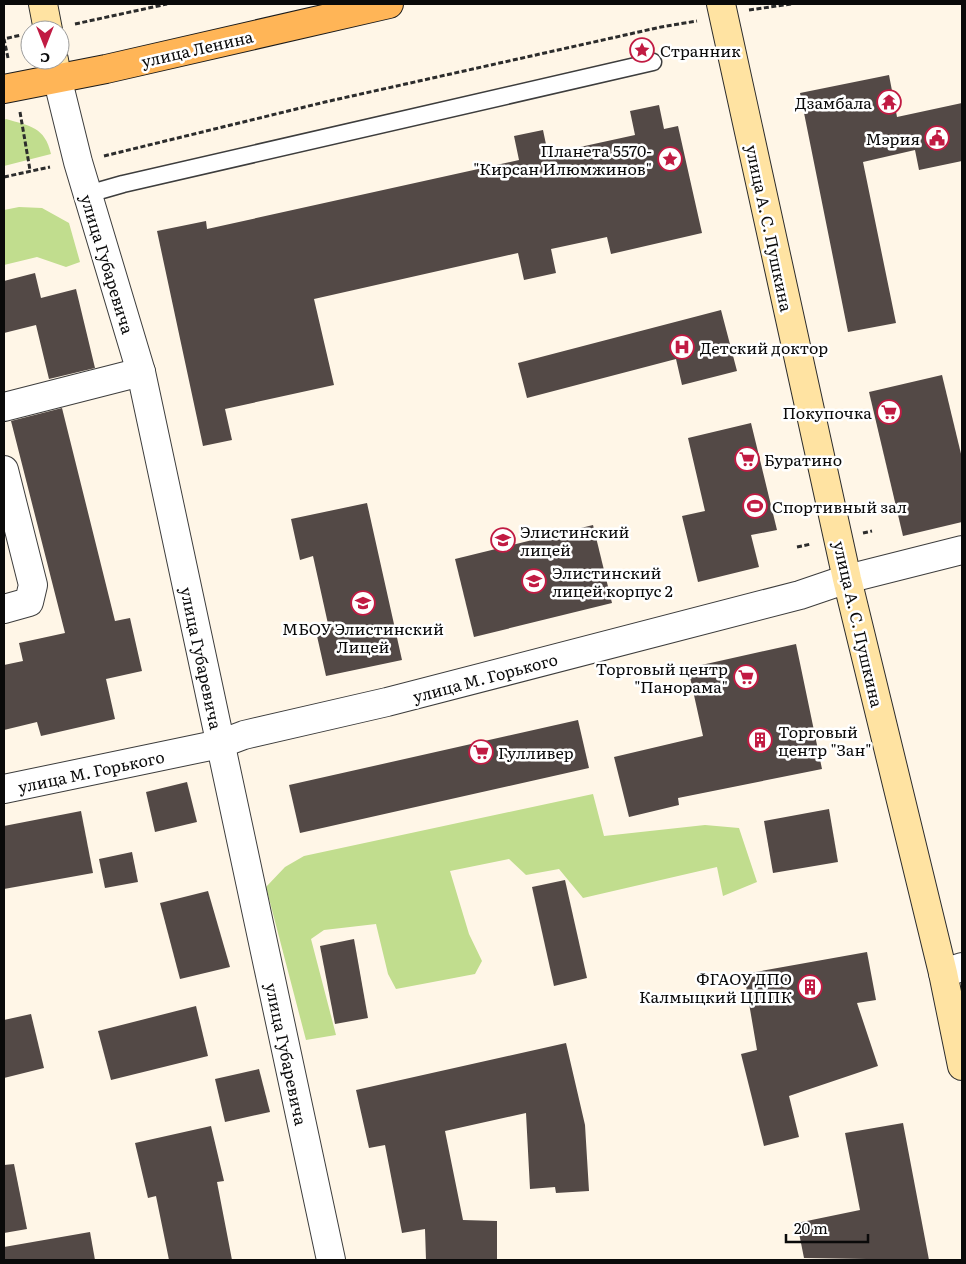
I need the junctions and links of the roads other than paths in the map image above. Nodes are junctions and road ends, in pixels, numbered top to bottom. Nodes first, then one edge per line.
1 (42, 4) edge
2 (389, 4) edge
3 (734, 7) edge
4 (46, 20) edge
5 (653, 62) dead end
6 (70, 68) edge
7 (53, 70) edge
8 (57, 70) edge
9 (11, 99) edge
10 (88, 194) junction
11 (141, 372) junction
12 (4, 407) edge
13 (4, 470) edge
14 (962, 550) edge
15 (847, 579) junction
16 (4, 609) edge
17 (220, 744) junction
18 (4, 789) edge
19 (952, 970) edge
20 (962, 1066) edge
21 (331, 1260) edge

1 - 4 main road
2 - 6 main road, улица Ленина
3 - 15 main road, улица А. С. Пушкина
5 - 10 lane
7 - 9 main road, улица Ленина
8 - 10 street, улица Губаревича
10 - 11 street, улица Губаревича
11 - 12 street
11 - 17 street, улица Губаревича
13 - 16 street
14 - 15 street, улица М. Горького
15 - 17 street, улица М. Горького
15 - 19 main road, улица А. С. Пушкина
17 - 18 street, улица М. Горького
17 - 21 street, улица Губаревича
19 - 20 main road, улица А. С. Пушкина

